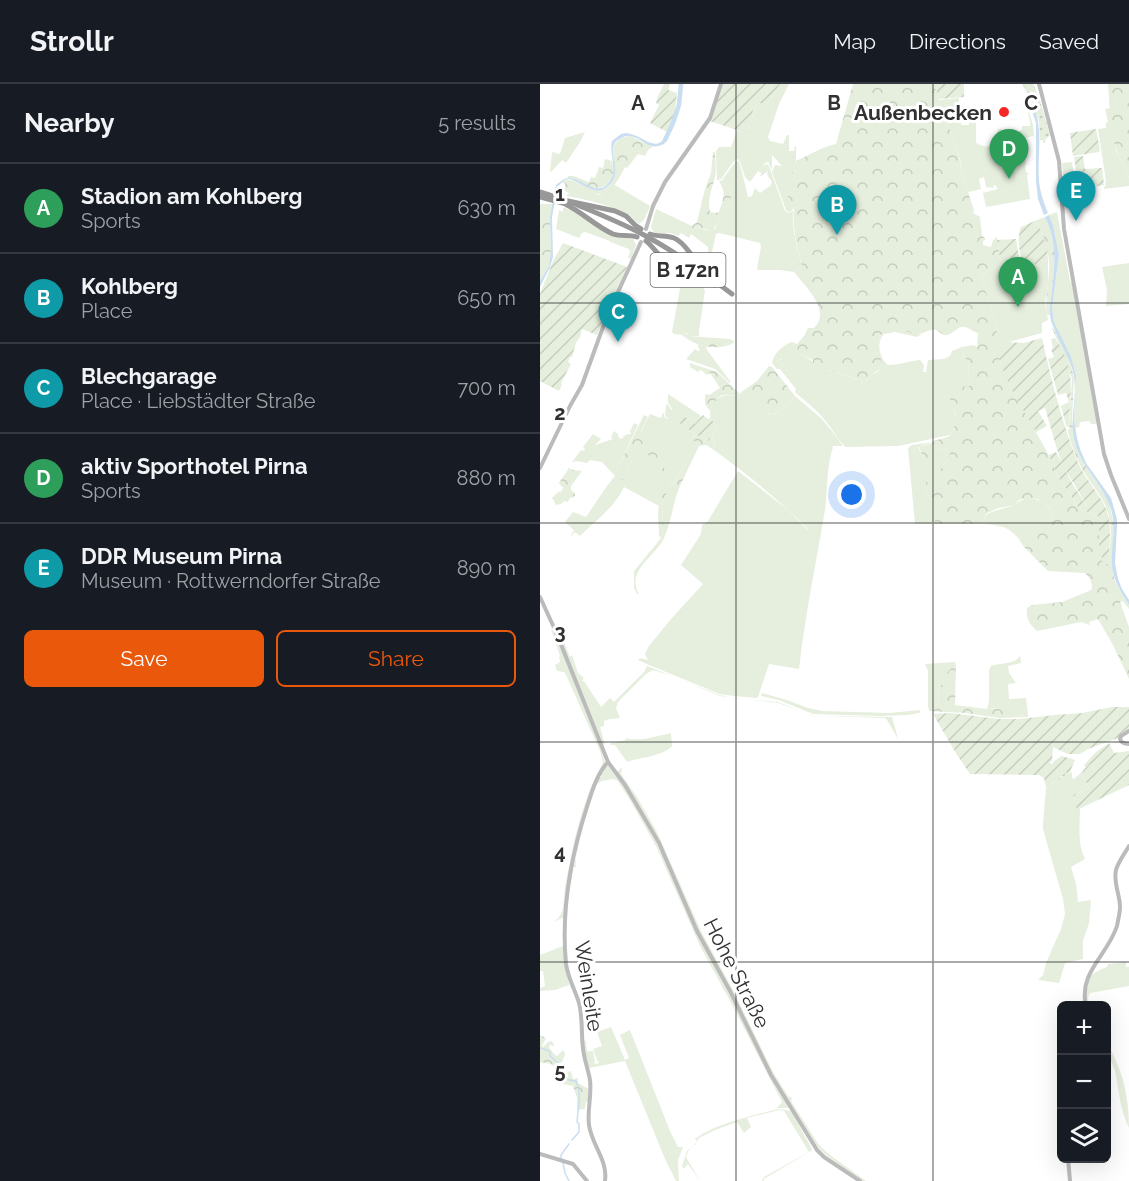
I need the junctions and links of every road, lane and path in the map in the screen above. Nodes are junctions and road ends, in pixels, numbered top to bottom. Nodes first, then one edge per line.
1 (720, 84) edge
2 (1038, 84) edge
3 (540, 194) edge
4 (568, 203) junction
5 (646, 230) junction
6 (641, 240) junction
7 (732, 294) junction
8 (540, 468) edge
9 (1129, 519) edge
10 (540, 597) edge
11 (1127, 732) edge
12 (1129, 744) edge
13 (608, 762) junction
14 (1129, 846) edge
15 (1086, 1001) edge
16 (540, 1154) edge
17 (1068, 1163) edge
18 (586, 1181) edge
19 (605, 1181) edge
20 (860, 1181) edge
21 (1070, 1181) edge

1 - 5 main road
2 - 9 main road
3 - 4 highway, B 172n
4 - 5 highway, B 172n
4 - 6 highway
4 - 7 highway, B 172n
5 - 6 main road
5 - 6 main road
5 - 7 highway
6 - 7 highway, B 172n
6 - 8 main road
10 - 13 main road, Hohe Straße
11 - 12 main road
13 - 19 main road, Weinleite
13 - 20 main road, Hohe Straße
14 - 15 main road
16 - 18 main road
17 - 21 main road

